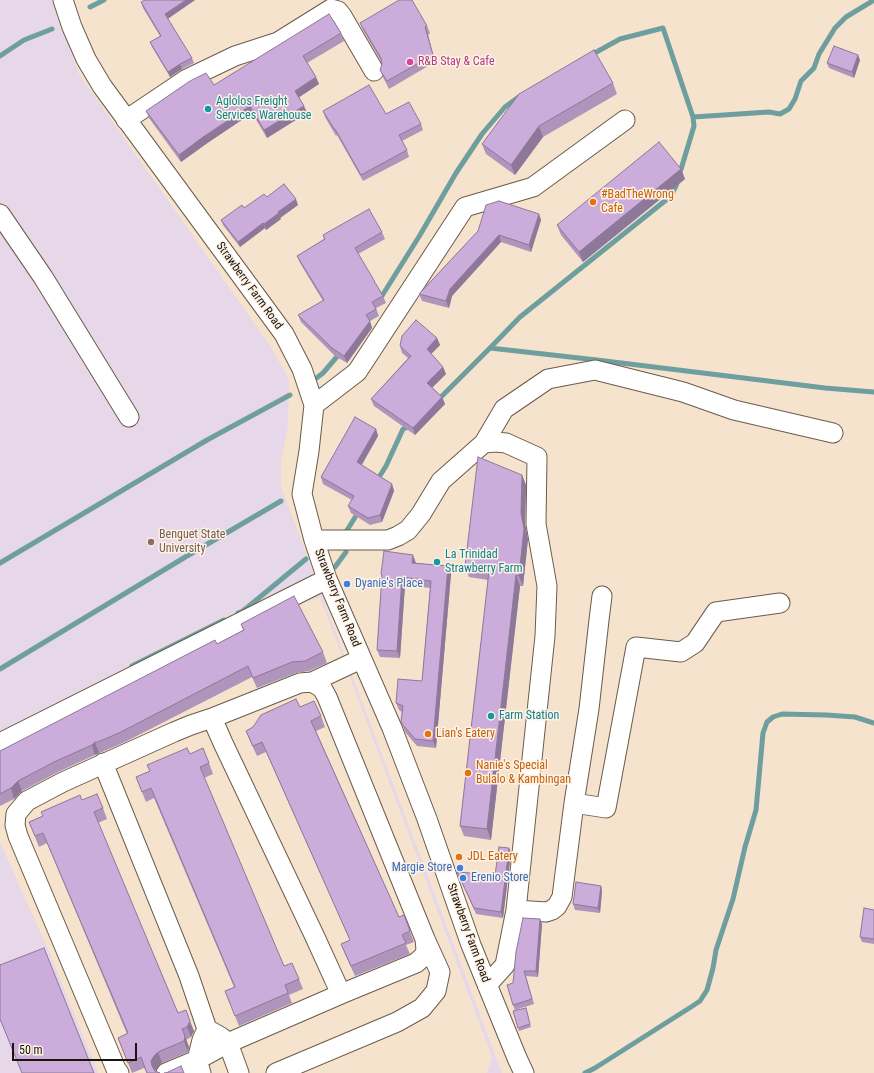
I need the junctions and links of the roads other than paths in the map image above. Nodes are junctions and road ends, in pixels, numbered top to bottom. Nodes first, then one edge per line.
1 (63, 0) edge
2 (374, 71) dead end
3 (126, 120) junction
4 (625, 120) dead end
5 (0, 214) edge
6 (314, 406) junction
7 (129, 417) dead end
8 (833, 434) dead end
9 (484, 443) junction
10 (314, 540) junction
11 (327, 579) junction
12 (602, 596) dead end
13 (780, 603) dead end
14 (362, 659) junction
15 (312, 682) junction
16 (212, 718) junction
17 (0, 743) edge
18 (104, 763) junction
19 (574, 803) junction
20 (516, 910) junction
21 (425, 939) junction
22 (487, 985) junction
23 (341, 994) junction
24 (207, 1029) junction
25 (228, 1043) junction
26 (199, 1066) edge
27 (120, 1073) edge
28 (166, 1073) edge
29 (239, 1073) edge
30 (276, 1073) edge
31 (524, 1073) edge

1 - 3 street, Strawberry Farm Road
2 - 3 street
3 - 6 street, Strawberry Farm Road
4 - 6 street
5 - 7 street
6 - 10 street, Strawberry Farm Road
8 - 9 street
9 - 10 street
9 - 20 street
10 - 11 street, Strawberry Farm Road
11 - 14 street, Strawberry Farm Road
11 - 17 street
12 - 19 street
13 - 19 street
14 - 15 street
14 - 22 street, Strawberry Farm Road
15 - 16 street
15 - 21 street
16 - 18 street
16 - 23 street
18 - 24 street
18 - 27 street
19 - 20 street
20 - 22 street
21 - 23 street
21 - 30 street
22 - 31 street, Strawberry Farm Road
23 - 25 street
24 - 25 street
24 - 26 street
25 - 26 street
25 - 29 street
26 - 28 street

